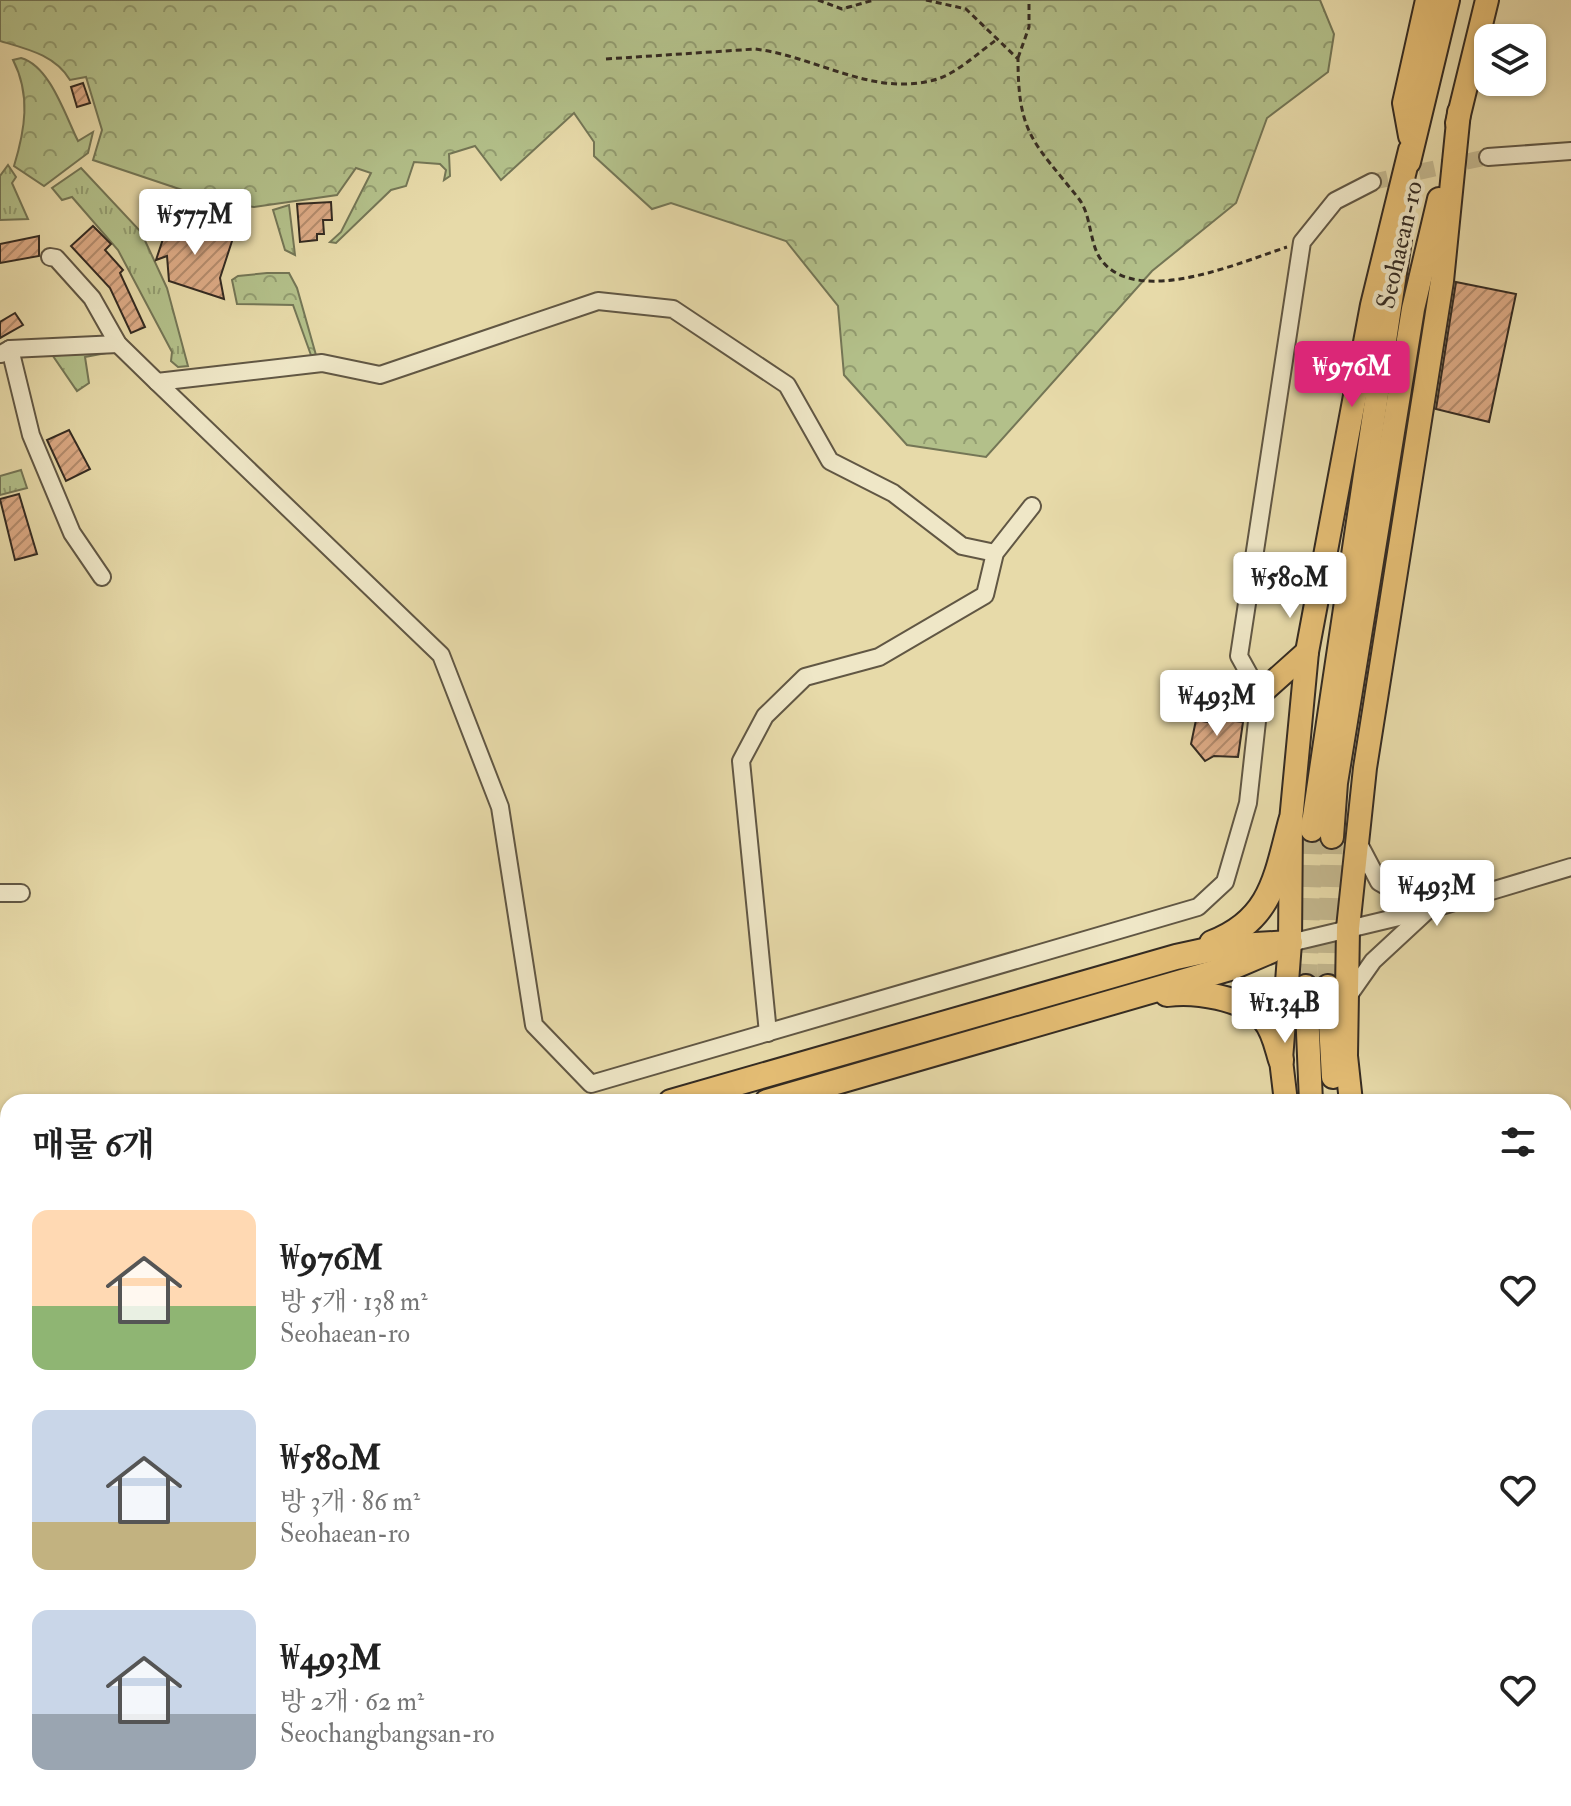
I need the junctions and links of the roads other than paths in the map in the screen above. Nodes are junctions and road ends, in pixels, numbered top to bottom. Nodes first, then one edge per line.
1 (1427, 0) edge
2 (1448, 0) edge
3 (1487, 0) edge
4 (1459, 112) junction
5 (1411, 147) junction
6 (1571, 151) edge
7 (1488, 157) tunnel mouth
8 (1372, 182) tunnel mouth
9 (50, 257) dead end
10 (118, 344) junction
11 (5, 352) edge
12 (157, 382) junction
13 (1032, 506) dead end
14 (995, 553) junction
15 (102, 577) dead end
16 (1307, 652) junction
17 (1260, 694) junction
18 (1311, 829) junction
19 (1357, 840) junction
20 (1571, 867) edge
21 (0, 893) edge
22 (21, 893) dead end
23 (1428, 910) junction
24 (1348, 928) junction
25 (1290, 943) junction
26 (1176, 957) junction
27 (1327, 990) junction
28 (1090, 1006) junction
29 (768, 1033) junction
30 (1281, 1060) junction
31 (699, 1094) edge
32 (794, 1094) edge
33 (1285, 1094) edge
34 (1312, 1094) edge
35 (1335, 1094) edge
36 (1350, 1094) edge

1 - 5 main road
2 - 5 main road, Seohaean-ro
3 - 4 main road, Seohaean-ro
4 - 18 main road, Seohaean-ro
4 - 19 main road
5 - 16 main road
5 - 18 main road, Seohaean-ro
6 - 7 street
8 - 17 street
9 - 10 street
10 - 11 street
10 - 12 street
11 - 15 street
12 - 14 street
12 - 29 street
13 - 14 street
14 - 29 street
16 - 17 main road
16 - 18 main road
17 - 29 street
18 - 25 main road
18 - 26 highway
19 - 23 street
19 - 24 main road
20 - 23 street
21 - 22 street
23 - 24 street
23 - 27 street
24 - 25 street
24 - 27 main road
25 - 26 highway
25 - 28 highway
25 - 30 main road
26 - 31 highway
27 - 34 main road
27 - 35 main road
27 - 36 main road
28 - 30 highway
28 - 32 highway
30 - 33 main road

